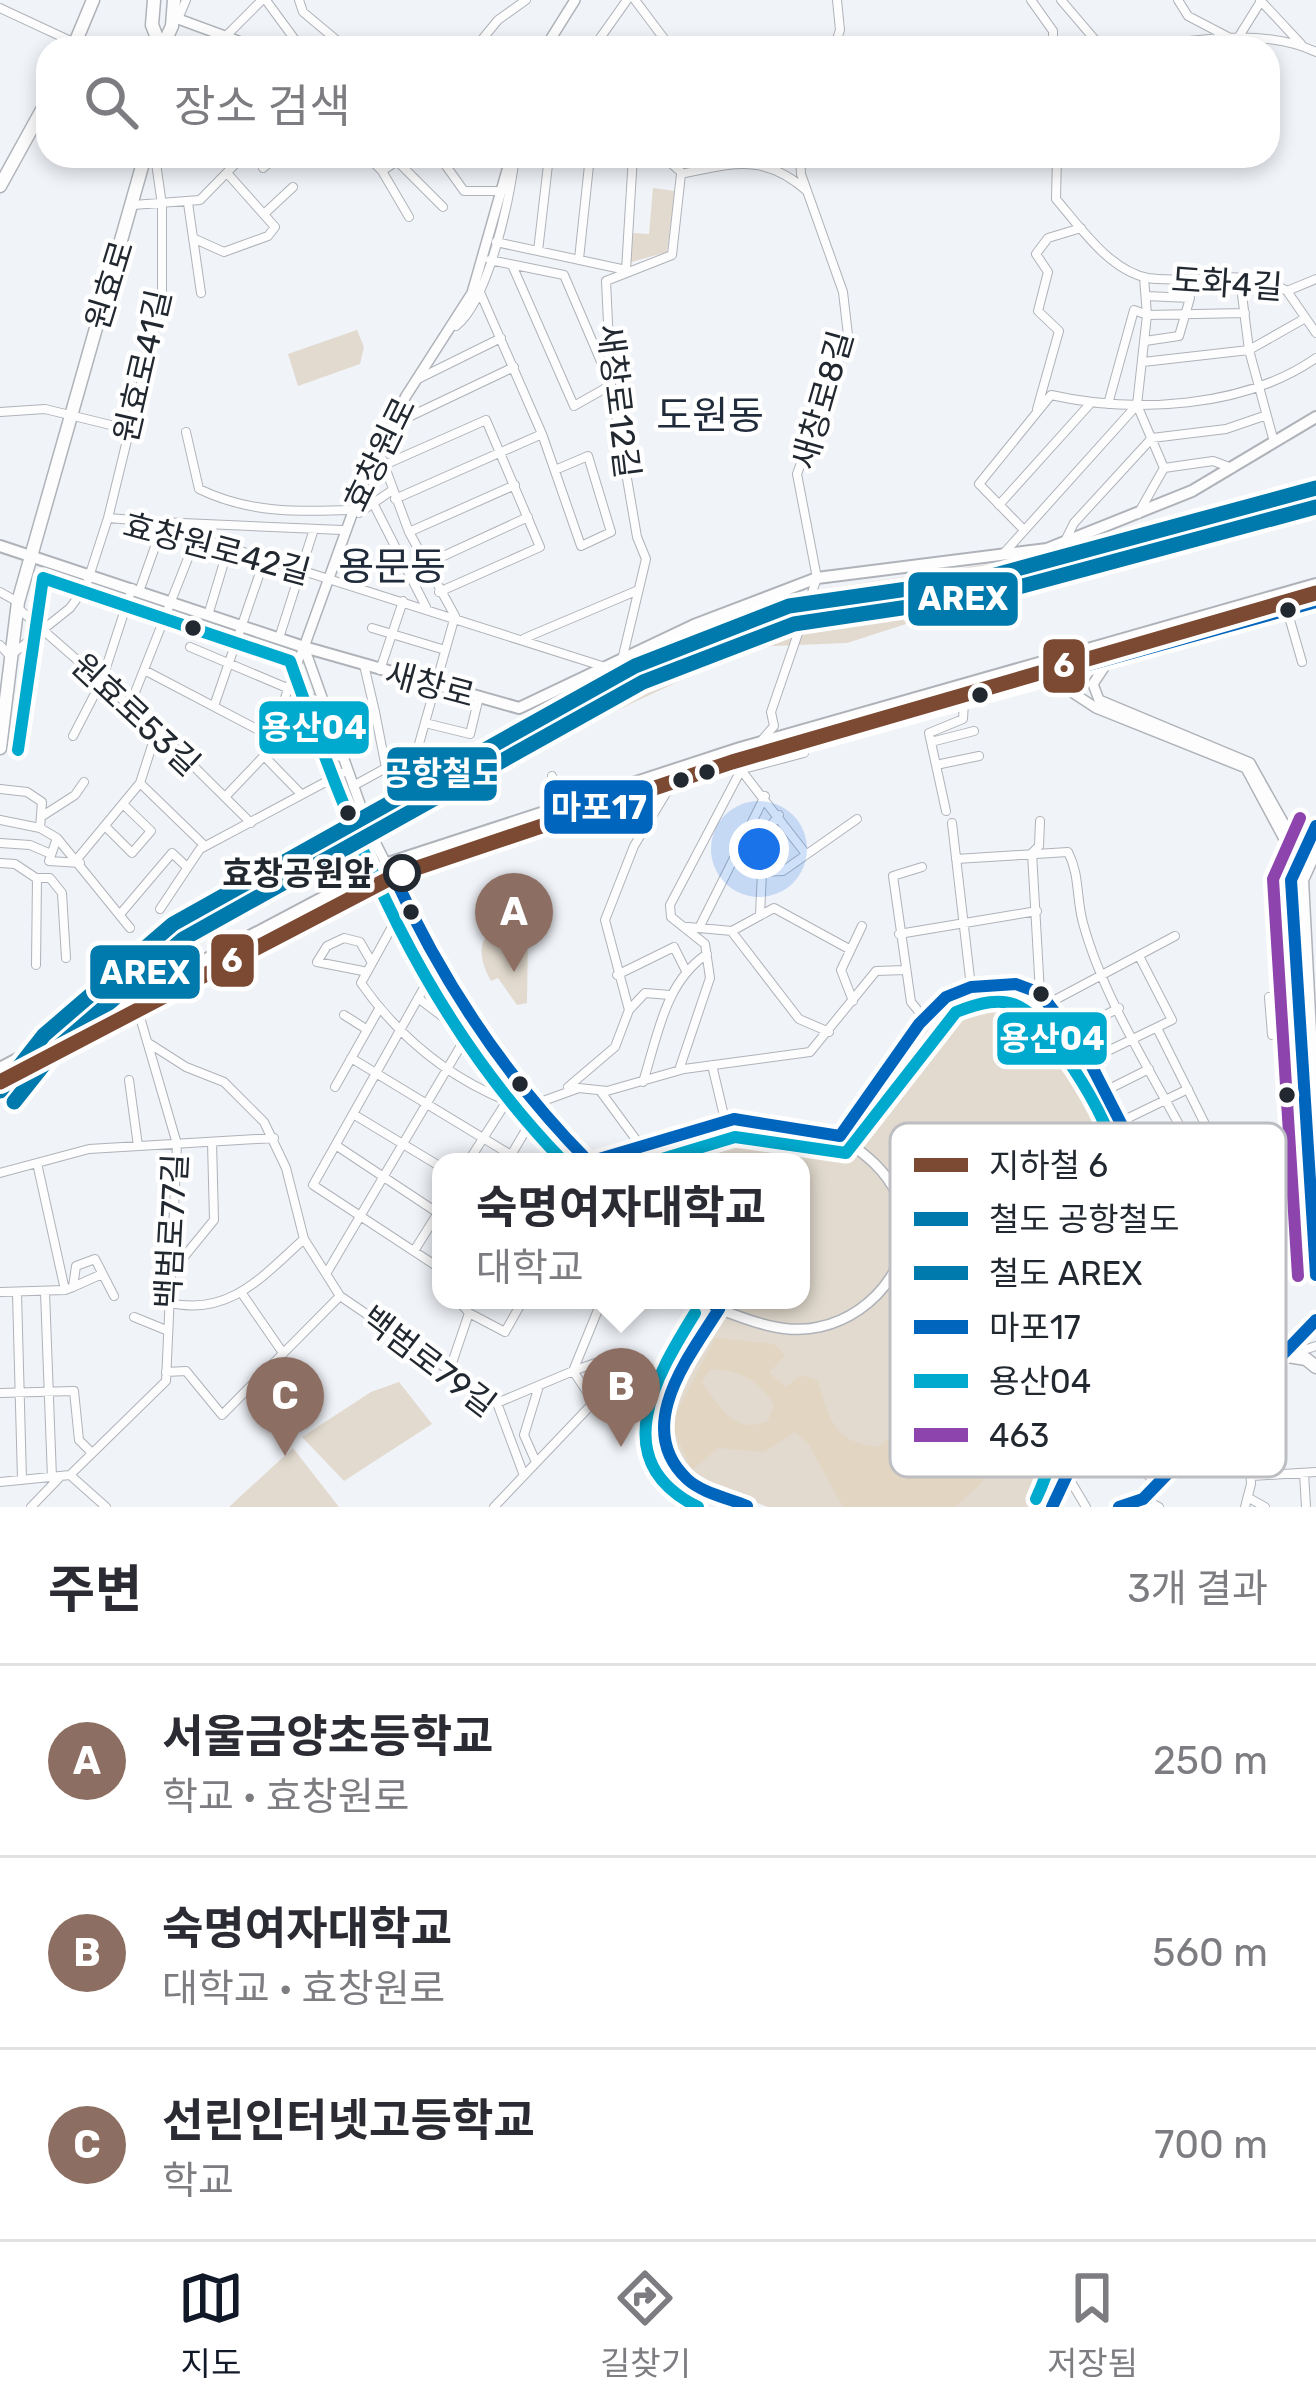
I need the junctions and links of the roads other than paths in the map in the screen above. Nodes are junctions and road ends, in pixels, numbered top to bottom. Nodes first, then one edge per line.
1 (94, 0) edge
2 (144, 0) edge
3 (185, 0) edge
4 (281, 0) edge
5 (299, 0) edge
6 (526, 0) edge
7 (575, 0) edge
8 (631, 0) edge
9 (837, 0) edge
10 (1031, 0) edge
11 (1061, 0) edge
12 (1178, 0) edge
13 (1260, 0) edge
14 (264, 1) edge
15 (162, 3) edge
16 (0, 8) edge
17 (176, 18) junction
18 (226, 35) joint
19 (56, 36) edge
20 (78, 36) edge
21 (162, 36) edge
22 (168, 36) edge
23 (292, 36) edge
24 (332, 36) edge
25 (484, 36) edge
26 (552, 36) edge
27 (602, 36) edge
28 (664, 36) edge
29 (838, 36) edge
30 (1053, 36) edge
31 (1092, 36) edge
32 (1229, 36) edge
33 (1237, 36) edge
34 (1280, 43) edge
35 (1302, 45) junction
36 (1316, 52) edge
37 (36, 121) edge
38 (142, 168) edge
39 (157, 168) edge
40 (232, 168) edge
41 (379, 168) edge
42 (385, 168) edge
43 (404, 168) edge
44 (448, 168) edge
45 (509, 168) edge
46 (511, 168) edge
47 (548, 168) edge
48 (589, 168) edge
49 (632, 168) edge
50 (677, 168) edge
51 (704, 168) edge
52 (780, 168) edge
53 (802, 168) edge
54 (1057, 168) edge
55 (382, 171) junction
56 (227, 173) junction
57 (684, 174) junction
58 (0, 186) edge
59 (293, 188) dead end
60 (501, 191) junction
61 (807, 191) junction
62 (188, 203) junction
63 (133, 205) junction
64 (162, 205) junction
65 (443, 207) dead end
66 (264, 214) junction
67 (409, 217) dead end
68 (1081, 228) junction
69 (195, 239) junction
70 (496, 242) junction
71 (538, 251) junction
72 (579, 259) junction
73 (490, 260) junction
74 (512, 265) junction
75 (626, 269) junction
76 (1144, 278) junction
77 (1240, 279) junction
78 (1316, 279) edge
79 (479, 290) junction
80 (1287, 291) junction
81 (201, 293) dead end
82 (1146, 296) junction
83 (1245, 313) junction
84 (1186, 314) junction
85 (1147, 315) junction
86 (1302, 320) junction
87 (456, 326) junction
88 (1316, 333) edge
89 (501, 338) junction
90 (1145, 341) junction
91 (1250, 350) junction
92 (1316, 358) edge
93 (1143, 362) junction
94 (514, 367) junction
95 (417, 380) junction
96 (1257, 384) junction
97 (611, 385) junction
98 (1090, 404) junction
99 (1108, 404) junction
100 (1137, 405) junction
101 (0, 412) edge
102 (70, 413) junction
103 (1034, 416) junction
104 (1264, 416) junction
105 (1316, 417) edge
106 (391, 425) junction
107 (127, 429) junction
108 (186, 433) dead end
109 (542, 434) junction
110 (1152, 438) junction
111 (1274, 442) junction
112 (379, 449) junction
113 (500, 453) junction
114 (382, 466) junction
115 (1232, 467) junction
116 (1164, 468) junction
117 (555, 470) junction
118 (514, 485) junction
119 (199, 489) joint
120 (393, 495) junction
121 (373, 503) junction
122 (999, 505) junction
123 (355, 512) junction
124 (1138, 516) junction
125 (108, 518) junction
126 (528, 518) junction
127 (146, 521) junction
128 (162, 527) junction
129 (314, 529) junction
130 (342, 530) junction
131 (1024, 530) junction
132 (411, 535) junction
133 (196, 538) junction
134 (1064, 542) junction
135 (0, 546) edge
136 (393, 548) junction
137 (228, 549) junction
138 (1003, 554) junction
139 (30, 555) junction
140 (264, 561) junction
141 (424, 565) junction
142 (301, 571) junction
143 (90, 574) junction
144 (326, 578) junction
145 (817, 578) junction
146 (1316, 584) edge
147 (136, 588) junction
148 (638, 590) junction
149 (0, 592) edge
150 (439, 592) junction
151 (174, 600) junction
152 (403, 601) junction
153 (1316, 602) edge
154 (17, 604) junction
155 (427, 608) junction
156 (1287, 610) junction
157 (209, 612) junction
158 (455, 616) junction
159 (1195, 620) junction
160 (244, 625) junction
161 (372, 628) dead end
162 (46, 631) junction
163 (392, 634) junction
164 (1201, 635) junction
165 (279, 638) junction
166 (525, 638) junction
167 (190, 647) dead end
168 (304, 647) junction
169 (5, 650) edge
170 (445, 650) junction
171 (622, 660) junction
172 (1302, 662) dead end
173 (230, 663) junction
174 (1107, 663) junction
175 (364, 665) junction
176 (607, 667) junction
177 (380, 670) junction
178 (1022, 670) junction
179 (146, 671) junction
180 (3, 677) edge
181 (1052, 679) junction
182 (102, 680) junction
183 (435, 686) junction
184 (1027, 686) junction
185 (289, 690) junction
186 (479, 698) junction
187 (964, 701) junction
188 (325, 704) junction
189 (130, 705) junction
190 (214, 706) junction
191 (375, 712) junction
192 (424, 723) junction
193 (774, 726) junction
194 (158, 730) junction
195 (974, 731) dead end
196 (795, 732) junction
197 (74, 736) dead end
198 (272, 736) junction
199 (758, 742) junction
200 (931, 742) junction
201 (0, 748) edge
202 (740, 748) junction
203 (804, 753) dead end
204 (264, 756) junction
205 (979, 756) dead end
206 (344, 758) junction
207 (937, 765) junction
208 (740, 766) junction
209 (386, 768) junction
210 (348, 770) junction
211 (552, 776) dead end
212 (84, 782) dead end
213 (140, 783) junction
214 (672, 783) junction
215 (353, 786) junction
216 (0, 789) edge
217 (301, 794) junction
218 (765, 796) junction
219 (225, 797) junction
220 (565, 805) junction
221 (125, 806) junction
222 (946, 811) dead end
223 (43, 815) junction
224 (779, 815) junction
225 (857, 819) dead end
226 (0, 820) edge
227 (1040, 821) dead end
228 (251, 823) junction
229 (952, 823) dead end
230 (40, 828) junction
231 (107, 828) junction
232 (1314, 829) edge
233 (57, 838) junction
234 (0, 843) edge
235 (205, 846) junction
236 (448, 849) junction
237 (1316, 849) edge
238 (1032, 853) junction
239 (51, 854) junction
240 (806, 854) junction
241 (956, 859) junction
242 (79, 860) junction
243 (0, 863) edge
244 (187, 867) junction
245 (922, 867) dead end
246 (390, 868) junction
247 (1293, 871) junction
248 (763, 872) junction
249 (37, 878) junction
250 (1297, 888) junction
251 (331, 898) junction
252 (160, 909) dead end
253 (1037, 910) junction
254 (122, 912) junction
255 (760, 915) junction
256 (964, 922) junction
257 (393, 925) dead end
258 (862, 926) dead end
259 (694, 927) junction
260 (130, 928) dead end
261 (732, 931) junction
262 (899, 934) junction
263 (1175, 936) dead end
264 (849, 949) junction
265 (707, 954) junction
266 (1139, 956) junction
267 (66, 958) dead end
268 (370, 961) junction
269 (439, 961) junction
270 (36, 964) dead end
271 (685, 968) junction
272 (905, 970) junction
273 (363, 971) junction
274 (617, 975) junction
275 (1103, 976) junction
276 (970, 987) junction
277 (1040, 993) junction
278 (670, 995) junction
279 (1269, 997) dead end
280 (418, 998) junction
281 (853, 1001) junction
282 (1051, 1002) junction
283 (132, 1004) junction
284 (1119, 1008) junction
285 (379, 1009) junction
286 (628, 1010) junction
287 (344, 1015) dead end
288 (925, 1019) junction
289 (476, 1020) junction
290 (1157, 1028) junction
291 (366, 1030) junction
292 (398, 1031) junction
293 (829, 1032) junction
294 (1072, 1032) junction
295 (467, 1034) junction
296 (1300, 1034) junction
297 (1133, 1039) junction
298 (150, 1044) junction
299 (351, 1058) junction
300 (1089, 1060) junction
301 (712, 1065) junction
302 (1305, 1065) junction
303 (0, 1068) edge
304 (446, 1069) junction
305 (1149, 1069) junction
306 (679, 1071) junction
307 (375, 1072) junction
308 (0, 1078) edge
309 (129, 1079) dead end
310 (644, 1082) junction
311 (334, 1087) dead end
312 (520, 1088) junction
313 (1188, 1089) junction
314 (600, 1090) junction
315 (562, 1091) junction
316 (1105, 1091) junction
317 (1166, 1100) junction
318 (507, 1101) junction
319 (427, 1103) junction
320 (535, 1108) junction
321 (353, 1114) junction
322 (725, 1120) junction
323 (1120, 1122) joint
324 (1178, 1123) edge
325 (1205, 1123) edge
326 (557, 1132) junction
327 (481, 1136) junction
328 (839, 1136) junction
329 (274, 1138) junction
330 (212, 1142) junction
331 (177, 1144) junction
332 (403, 1144) junction
333 (640, 1144) junction
334 (138, 1146) junction
335 (337, 1146) junction
336 (1316, 1148) edge
337 (472, 1153) edge
338 (502, 1153) edge
339 (512, 1153) edge
340 (551, 1153) edge
341 (579, 1153) edge
342 (614, 1153) edge
343 (37, 1162) junction
344 (432, 1162) edge
345 (0, 1173) edge
346 (383, 1178) junction
347 (890, 1183) edge
348 (432, 1207) edge
349 (362, 1218) junction
350 (432, 1224) edge
351 (304, 1239) junction
352 (414, 1251) junction
353 (432, 1262) edge
354 (102, 1274) junction
355 (326, 1274) junction
356 (1316, 1275) edge
357 (168, 1278) junction
358 (890, 1280) edge
359 (69, 1288) junction
360 (0, 1292) edge
361 (45, 1292) junction
362 (17, 1293) junction
363 (243, 1295) junction
364 (114, 1296) dead end
365 (340, 1296) junction
366 (166, 1302) junction
367 (466, 1309) edge
368 (519, 1309) edge
369 (598, 1309) edge
370 (719, 1310) joint
371 (469, 1313) junction
372 (134, 1317) dead end
373 (1316, 1320) edge
374 (166, 1330) junction
375 (1316, 1346) edge
376 (1286, 1351) edge
377 (283, 1353) junction
378 (1286, 1354) edge
379 (1286, 1356) edge
380 (615, 1357) dead end
381 (1316, 1366) edge
382 (573, 1371) junction
383 (449, 1372) junction
384 (166, 1376) junction
385 (540, 1385) junction
386 (50, 1391) junction
387 (20, 1392) junction
388 (0, 1393) edge
389 (497, 1403) junction
390 (91, 1451) junction
391 (535, 1460) junction
392 (1316, 1472) edge
393 (523, 1473) junction
394 (1304, 1473) junction
395 (1286, 1474) edge
396 (61, 1476) junction
397 (1066, 1477) edge
398 (1068, 1477) edge
399 (1150, 1477) edge
400 (1163, 1477) edge
401 (22, 1480) junction
402 (0, 1482) edge
403 (1157, 1483) junction
404 (1143, 1499) junction
405 (1247, 1502) edge
406 (31, 1507) edge
407 (106, 1507) edge
408 (494, 1507) edge
409 (747, 1507) edge
410 (1052, 1507) edge
411 (1086, 1507) edge
412 (1119, 1507) edge
413 (1159, 1507) edge
414 (1265, 1507) edge
415 (1306, 1507) edge

1 - 20 main road
2 - 15 main road
3 - 17 street
4 - 14 street
5 - 24 street
6 - 25 street
7 - 26 street
8 - 27 street
8 - 28 street
9 - 29 street
10 - 30 street
11 - 31 street
12 - 32 street
13 - 33 street
13 - 35 street
14 - 18 street
14 - 23 street
15 - 17 main road
15 - 21 main road
16 - 19 street
17 - 18 street
17 - 22 main road
34 - 35 street
35 - 36 street
37 - 58 main road
38 - 63 main road, 원효로
39 - 64 street, 원효로41길
40 - 56 street
41 - 55 street
42 - 55 street
43 - 65 street
44 - 60 street
45 - 60 street, 효창원로
46 - 70 street
47 - 71 street
48 - 72 street
49 - 75 street
50 - 57 street
51 - 57 street
52 - 61 street
53 - 61 street, 새창로8길
54 - 68 street, 도화4길
55 - 67 street
56 - 62 street
56 - 66 street
57 - 75 street
59 - 66 street
60 - 87 street, 효창원로
61 - 145 street, 새창로8길
62 - 64 street
62 - 69 street
63 - 64 street
63 - 102 main road, 원효로
64 - 107 street, 원효로41길
66 - 69 street
68 - 76 street, 도화4길
68 - 103 street
69 - 81 street
70 - 71 street
70 - 73 street
71 - 72 street
72 - 75 street
73 - 74 street
73 - 79 street
74 - 97 street
74 - 97 street
75 - 97 street, 새창로12길
76 - 77 street, 도화4길
76 - 82 street
77 - 80 street, 도화4길
77 - 83 street
78 - 80 street, 도화4길
79 - 87 street
79 - 89 street
80 - 86 street
82 - 84 street
82 - 85 street
83 - 84 street
83 - 91 street
84 - 85 street
84 - 90 street
85 - 90 street
85 - 99 street
86 - 88 street
86 - 91 street
87 - 95 street, 효창원로
89 - 94 street
89 - 95 street, 효창원로
90 - 93 street
91 - 93 street
91 - 96 street
92 - 96 street
93 - 100 street
94 - 106 street
94 - 109 street
95 - 106 street, 효창원로
96 - 100 street
96 - 104 street
97 - 148 street, 새창로12길
98 - 99 street
98 - 103 street
98 - 122 street
99 - 100 street
100 - 110 street
100 - 131 street
101 - 102 street
102 - 107 street
102 - 139 main road, 원효로
103 - 122 street
104 - 110 street
104 - 111 street
105 - 111 main road, 새창로
106 - 112 street, 효창원로
107 - 125 street, 원효로41길
108 - 119 street, 원효로41길
109 - 113 street
109 - 117 street
110 - 116 street
110 - 134 street
111 - 115 main road, 새창로
112 - 114 street
112 - 123 street, 효창원로
113 - 114 street
113 - 118 street
113 - 120 street
114 - 120 street
115 - 116 street
115 - 124 main road, 새창로
116 - 124 street
117 - 117 street
118 - 126 street
118 - 132 street
119 - 123 street, 효창원로42길
120 - 121 street
120 - 132 street
121 - 123 street
121 - 136 street
122 - 131 street
123 - 130 street, 효창원로
124 - 134 main road, 새창로
125 - 127 street, 효창원로42길
125 - 143 street, 원효로41길
126 - 141 street
126 - 150 street
127 - 128 street, 효창원로42길
127 - 129 street
128 - 133 street, 효창원로42길
128 - 147 street
129 - 130 street
129 - 142 street
130 - 144 street, 효창원로
131 - 138 street
132 - 136 street
132 - 141 street
133 - 137 street, 효창원로42길
133 - 151 street
134 - 138 main road, 새창로
135 - 139 main road, 새창로
136 - 155 street
137 - 140 street, 효창원로42길
137 - 157 street
138 - 145 main road, 새창로
139 - 143 main road, 새창로
139 - 154 main road, 원효로
140 - 142 street, 효창원로42길
140 - 160 street
141 - 150 street
142 - 144 street, 효창원로42길
142 - 165 street
143 - 147 main road, 새창로
143 - 162 street
144 - 152 street, 효창원로42길
144 - 168 street, 효창원로
145 - 171 main road, 새창로
145 - 193 street
146 - 159 main road
147 - 151 main road, 새창로
147 - 182 street
148 - 166 street
148 - 171 street, 새창로12길
149 - 154 street, 원효로53길
150 - 158 street
151 - 157 main road, 새창로
151 - 179 street
152 - 155 street, 효창원로42길
152 - 163 street
153 - 156 main road
154 - 162 street, 원효로53길
154 - 169 main road, 원효로
155 - 158 street, 효창원로42길
156 - 164 main road
156 - 172 street
157 - 160 main road, 새창로
158 - 166 street, 효창원로42길
158 - 170 street
159 - 164 main road
159 - 178 main road
160 - 165 main road, 새창로
160 - 173 street
161 - 163 street
162 - 169 street
162 - 182 street, 원효로53길
163 - 170 street
163 - 177 street
164 - 174 main road
165 - 168 main road, 새창로
166 - 176 street, 효창원로42길
167 - 173 street
168 - 175 main road, 새창로
168 - 185 street
168 - 188 street
169 - 180 main road, 원효로
170 - 183 street
171 - 176 main road, 새창로
173 - 185 street
173 - 190 street
174 - 181 main road
174 - 232 street
175 - 177 main road, 새창로
175 - 191 street
176 - 186 main road, 새창로
177 - 183 main road, 새창로
178 - 184 main road
178 - 196 main road
179 - 189 street
179 - 190 street
180 - 201 main road, 원효로
181 - 184 main road
181 - 247 street
182 - 189 street, 원효로53길
182 - 197 street
183 - 186 main road, 새창로
183 - 192 street
184 - 187 main road
185 - 188 street
185 - 198 street
186 - 192 street
187 - 200 street
187 - 208 main road
188 - 191 street
188 - 206 street
189 - 194 street, 원효로53길
190 - 198 street
191 - 209 street
192 - 209 street
193 - 196 street
193 - 199 street
194 - 213 street
194 - 219 street, 원효로53길
195 - 200 street
196 - 199 main road
198 - 204 street
198 - 206 street
199 - 202 main road
200 - 207 street
202 - 208 main road
202 - 220 main road
203 - 208 street
204 - 217 street
204 - 219 street
205 - 207 street
206 - 210 street
207 - 222 street
208 - 214 main road
208 - 218 street
208 - 259 street
209 - 215 street
210 - 215 street
210 - 217 street
211 - 220 street
212 - 223 street
213 - 221 street
213 - 235 street
214 - 236 main road
214 - 274 street
215 - 246 street
216 - 223 street
217 - 228 street
218 - 224 street
218 - 259 street
219 - 228 street, 원효로53길
220 - 236 main road
221 - 231 street
221 - 231 street
223 - 230 street
224 - 240 street
224 - 248 street
225 - 240 street
226 - 230 street
227 - 238 street
228 - 235 street
229 - 241 street
230 - 233 street
231 - 242 street
232 - 247 main road
233 - 239 street
233 - 242 street
234 - 239 street
235 - 244 street
236 - 246 main road
237 - 250 main road
238 - 241 street
238 - 253 street
238 - 275 street
239 - 242 street
240 - 248 street
241 - 256 street
242 - 254 street
243 - 249 street
244 - 252 street
244 - 254 street
245 - 262 street
246 - 251 main road
246 - 269 street
247 - 250 main road
248 - 255 street
249 - 267 street
249 - 270 street
250 - 296 main road
250 - 302 main road
251 - 283 main road
251 - 283 main road
253 - 256 street
253 - 277 street
254 - 260 street
255 - 261 street
255 - 264 street
256 - 262 street
256 - 276 street
257 - 268 street
258 - 264 street
259 - 261 street
259 - 265 street
261 - 293 street
262 - 272 street
263 - 266 street
264 - 281 street
265 - 271 street
265 - 306 street
266 - 275 street
266 - 290 street
268 - 273 street
268 - 273 street
269 - 280 street
269 - 289 street
271 - 274 street
271 - 278 street
272 - 281 street
272 - 288 street
273 - 285 street
274 - 286 street
275 - 282 street
275 - 284 street
276 - 277 street
276 - 288 street
277 - 282 street
278 - 286 street
278 - 310 street
279 - 296 street
280 - 292 street
280 - 295 street
281 - 293 street
282 - 294 street
283 - 298 street, 백범로77길
283 - 303 main road
283 - 308 main road
284 - 294 street
284 - 297 street
285 - 291 street
285 - 292 street
286 - 315 street
287 - 291 street
288 - 328 street
289 - 295 street
289 - 312 street
290 - 297 street
290 - 313 street
291 - 299 street
292 - 304 street
292 - 307 street
293 - 301 street
294 - 300 street
295 - 304 street
296 - 302 main road
297 - 300 street
297 - 305 street
298 - 329 street, 백범로79길
298 - 331 street, 백범로77길
299 - 307 street
299 - 311 street
300 - 316 street
301 - 306 street
301 - 322 street
302 - 336 main road
302 - 356 main road
304 - 318 street
304 - 319 street
305 - 316 street
305 - 317 street
306 - 310 street
307 - 319 street
307 - 321 street
309 - 334 street
310 - 314 street
312 - 318 street
312 - 320 street
313 - 317 street
313 - 325 street
314 - 315 street
314 - 333 street
315 - 320 street
316 - 323 street
317 - 323 street
317 - 324 street
318 - 327 street
319 - 327 street
319 - 332 street
320 - 326 street
320 - 339 street
321 - 332 street
321 - 335 street
322 - 328 street
322 - 333 street
326 - 340 street
326 - 341 street
327 - 337 street
327 - 338 street
328 - 347 street
329 - 330 street
329 - 351 street, 백범로79길
330 - 331 street
330 - 357 street
331 - 334 street
331 - 357 street, 백범로77길
332 - 344 street
332 - 346 street
333 - 342 street
334 - 343 street
335 - 346 street
335 - 349 street
343 - 345 street
343 - 359 street
346 - 348 street
346 - 349 street
349 - 352 street
349 - 355 street
350 - 352 street
351 - 355 street, 백범로79길
351 - 363 street
352 - 353 street
354 - 359 street
354 - 359 street
354 - 364 street
355 - 365 street, 백범로79길
357 - 366 street, 백범로77길
358 - 370 street
359 - 361 street
360 - 362 street
361 - 362 street
361 - 386 street
362 - 387 street
363 - 366 street
363 - 377 street
365 - 377 street
365 - 383 street, 백범로79길
366 - 374 street, 백범로77길
367 - 371 street
368 - 371 street
369 - 382 street
370 - 409 street
371 - 383 street
372 - 374 street, 백범로77길
373 - 376 street
374 - 384 street, 백범로77길
375 - 378 street
377 - 384 street
379 - 381 main road
380 - 382 street
382 - 385 street
382 - 391 street
383 - 389 street, 백범로79길
384 - 390 street
385 - 389 street
385 - 391 street
386 - 387 street
386 - 390 street
386 - 396 street
387 - 388 street
387 - 401 street
389 - 393 street, 백범로79길
390 - 396 street
391 - 393 street
392 - 394 street
393 - 408 street
394 - 395 street
394 - 415 street
396 - 401 street
396 - 406 street
396 - 407 street
397 - 410 street
398 - 411 street
399 - 403 street
400 - 403 street
401 - 402 street
403 - 404 street
404 - 412 street
404 - 413 street
405 - 414 street

